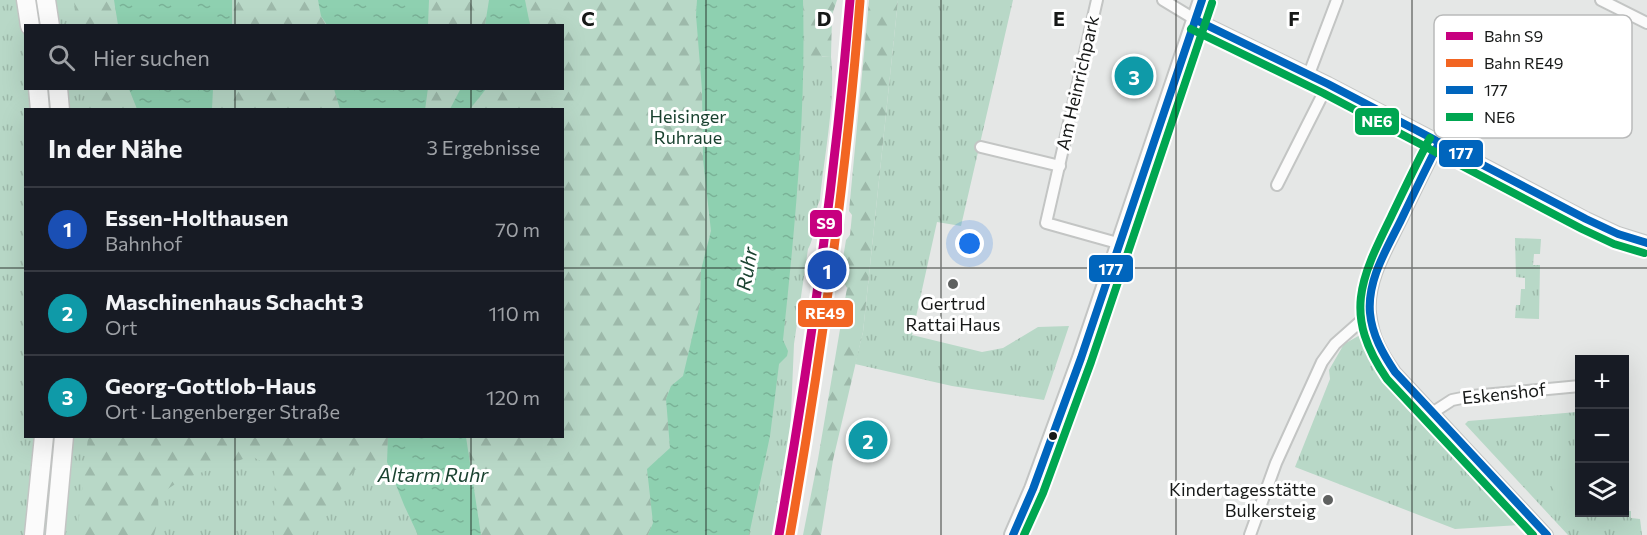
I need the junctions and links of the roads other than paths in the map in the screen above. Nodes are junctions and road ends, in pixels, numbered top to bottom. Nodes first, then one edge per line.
1 (26, 0) edge
2 (46, 0) edge
3 (1097, 0) edge
4 (1163, 0) edge
5 (1202, 0) edge
6 (1338, 0) edge
7 (1608, 1) edge
8 (1196, 20) junction
9 (1647, 23) edge
10 (30, 24) edge
11 (50, 24) edge
12 (1309, 74) junction
13 (1328, 84) junction
14 (38, 90) edge
15 (58, 90) edge
16 (40, 108) edge
17 (60, 108) edge
18 (1438, 143) junction
19 (981, 147) dead end
20 (1060, 166) junction
21 (1277, 185) dead end
22 (1647, 243) edge
23 (1121, 244) junction
24 (1370, 313) junction
25 (1575, 386) edge
26 (1432, 413) junction
27 (44, 438) edge
28 (64, 438) edge
29 (34, 535) edge
30 (55, 535) edge
31 (1013, 535) edge
32 (1250, 535) edge
33 (1547, 535) edge

1 - 10 main road
2 - 11 main road
3 - 20 street, Am Heinrichpark
4 - 8 street
5 - 8 main road
6 - 12 street
7 - 9 street
8 - 12 street
8 - 23 main road
12 - 13 street
13 - 18 street
13 - 21 street
14 - 16 main road
15 - 17 main road
18 - 22 street
18 - 24 street, Eskenshof
19 - 20 street, Am Heinrichpark
20 - 23 street, Am Heinrichpark
23 - 31 main road
24 - 26 street, Eskenshof
24 - 32 street
25 - 26 street, Eskenshof
26 - 33 street, Eskenshof
27 - 29 main road
28 - 30 main road

